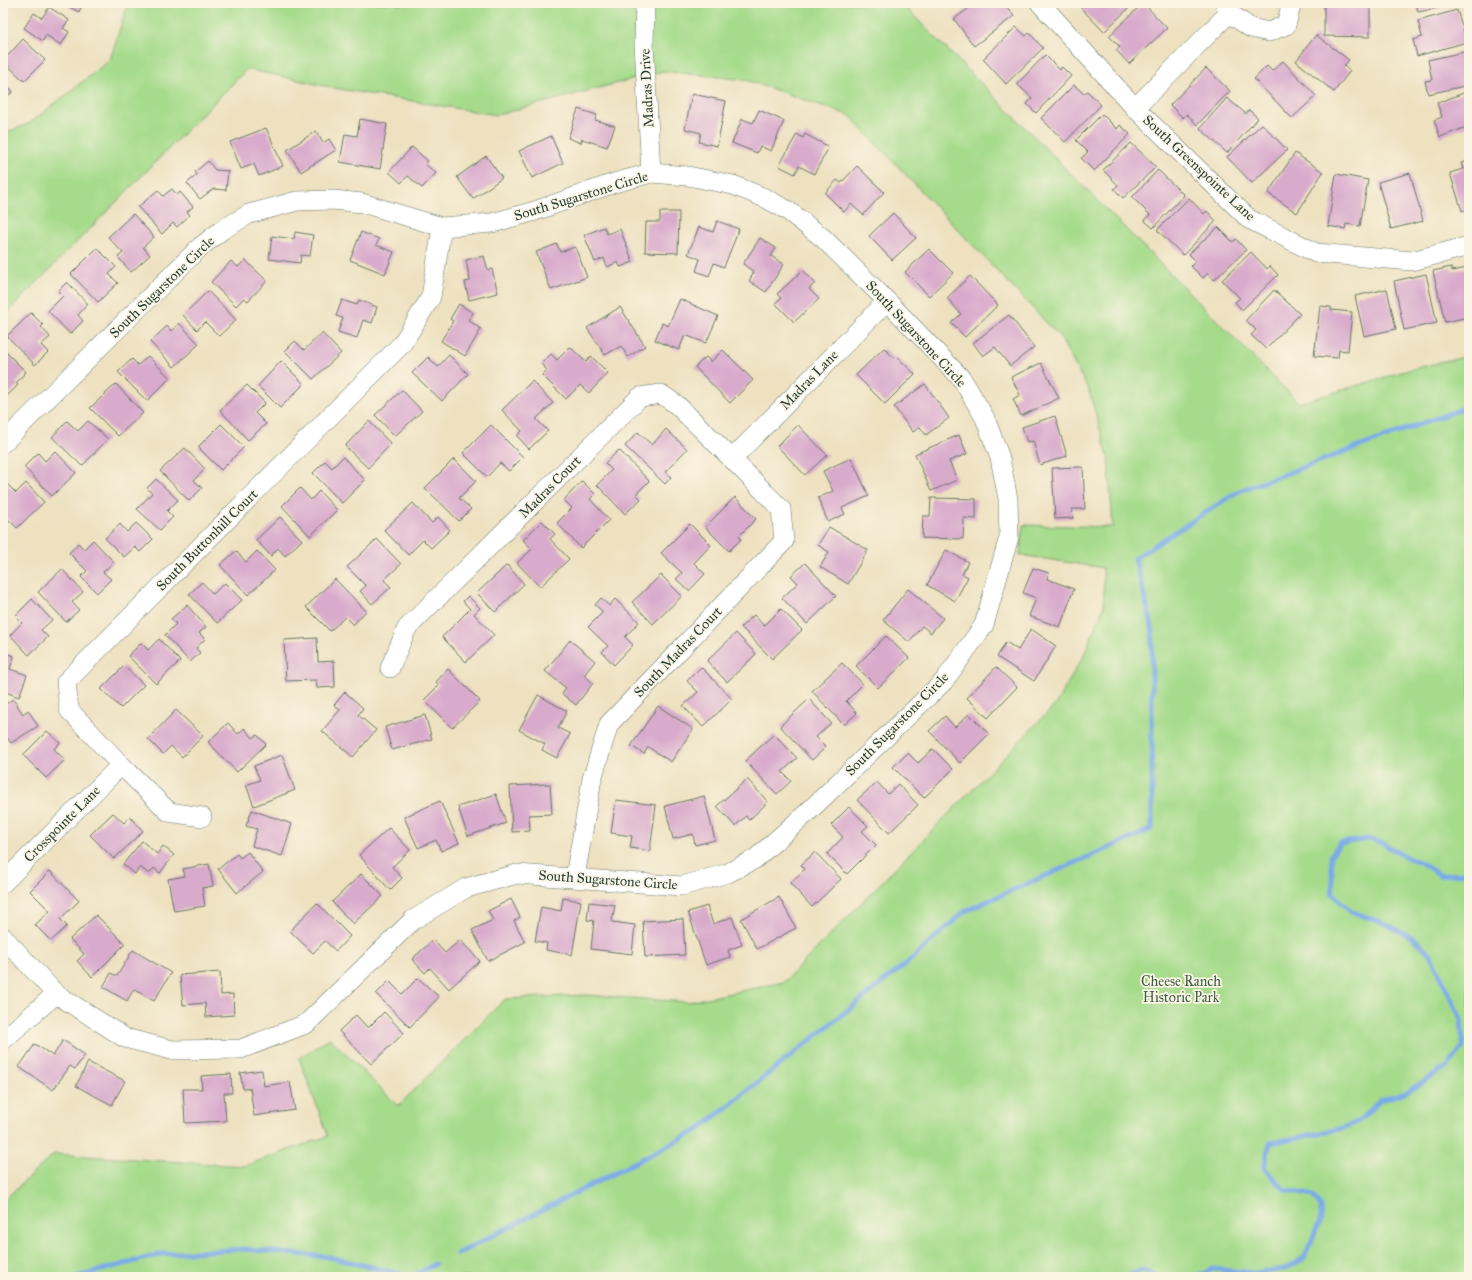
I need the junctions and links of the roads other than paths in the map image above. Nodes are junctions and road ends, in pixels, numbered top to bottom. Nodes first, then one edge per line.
1 (645, 3) edge
2 (1040, 3) edge
3 (1288, 3) edge
4 (1227, 8) edge
5 (1135, 108) junction
6 (651, 173) junction
7 (442, 227) junction
8 (1469, 246) edge
9 (887, 300) junction
10 (3, 443) edge
11 (732, 459) junction
12 (390, 668) dead end
13 (121, 766) junction
14 (202, 817) dead end
15 (575, 877) junction
16 (3, 883) edge
17 (3, 937) edge
18 (56, 994) junction
19 (3, 1040) edge

1 - 6 street, Madras Drive
2 - 5 street, South Greenspointe Lane
3 - 4 street
4 - 5 street
5 - 8 street, South Greenspointe Lane
6 - 7 street, South Sugarstone Circle
6 - 9 street, South Sugarstone Circle
7 - 10 street, South Sugarstone Circle
7 - 13 street, South Buttonhill Court
9 - 11 street, Madras Lane
9 - 15 street, South Sugarstone Circle
11 - 12 street, Madras Court
11 - 15 street, South Madras Court
13 - 14 street, South Buttonhill Court
13 - 16 street, Crosspointe Lane
15 - 18 street, South Sugarstone Circle
17 - 18 street, South Sugarstone Circle
18 - 19 street

